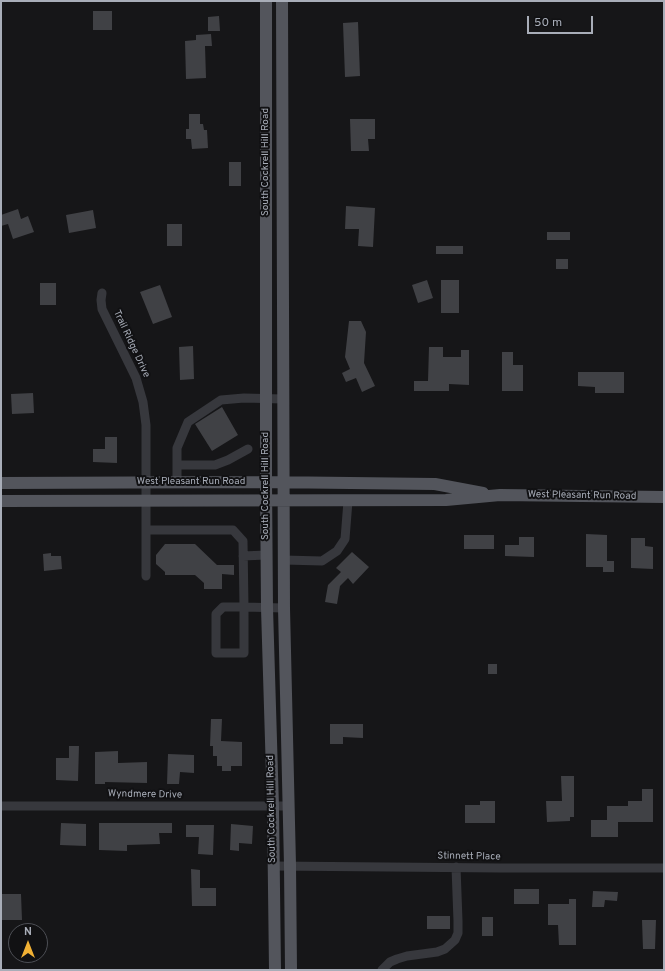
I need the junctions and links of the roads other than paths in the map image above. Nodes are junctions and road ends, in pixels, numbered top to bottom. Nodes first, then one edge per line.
1 (266, 1) edge
2 (282, 1) edge
3 (102, 293) dead end
4 (266, 398) junction
5 (283, 399) junction
6 (248, 449) dead end
7 (177, 465) junction
8 (146, 482) junction
9 (177, 482) junction
10 (266, 482) junction
11 (1, 483) edge
12 (284, 483) junction
13 (500, 495) junction
14 (664, 497) edge
15 (146, 500) junction
16 (1, 501) edge
17 (266, 501) junction
18 (284, 501) junction
19 (348, 501) junction
20 (146, 530) junction
21 (266, 555) junction
22 (244, 556) junction
23 (284, 560) junction
24 (146, 576) dead end
25 (244, 607) junction
26 (267, 608) junction
27 (284, 608) junction
28 (1, 806) edge
29 (273, 806) junction
30 (288, 806) junction
31 (274, 866) junction
32 (290, 866) junction
33 (456, 867) junction
34 (664, 868) edge
35 (275, 970) edge
36 (291, 970) edge
37 (382, 970) edge

1 - 4 main road, South Cockrell Hill Road
2 - 5 main road, South Cockrell Hill Road
3 - 8 street, Trail Ridge Drive
4 - 5 street
4 - 7 street
4 - 10 main road, South Cockrell Hill Road
5 - 12 main road, South Cockrell Hill Road
6 - 7 street
7 - 9 street
8 - 9 main road, West Pleasant Run Road
8 - 11 main road, West Pleasant Run Road
8 - 15 street, Trail Ridge Drive
9 - 10 main road, West Pleasant Run Road
10 - 12 main road, West Pleasant Run Road
10 - 17 main road, South Cockrell Hill Road
12 - 13 main road, West Pleasant Run Road
12 - 18 main road, South Cockrell Hill Road
13 - 14 main road, West Pleasant Run Road
13 - 19 main road, West Pleasant Run Road
15 - 16 main road, West Pleasant Run Road
15 - 17 main road, West Pleasant Run Road
15 - 20 street, Trail Ridge Drive
17 - 18 main road, West Pleasant Run Road
17 - 21 main road, South Cockrell Hill Road
18 - 19 main road, West Pleasant Run Road
18 - 23 main road, South Cockrell Hill Road
19 - 23 street
20 - 22 street
20 - 24 street, Trail Ridge Drive
21 - 22 street
21 - 26 main road, South Cockrell Hill Road
22 - 25 street
23 - 27 main road, South Cockrell Hill Road
25 - 25 street
25 - 26 street
26 - 27 street
26 - 29 main road, South Cockrell Hill Road
27 - 30 main road, South Cockrell Hill Road
28 - 29 street, Wyndmere Drive
29 - 30 street, Wyndmere Drive
29 - 31 main road, South Cockrell Hill Road
30 - 32 main road, South Cockrell Hill Road
31 - 32 street, Stinnett Place
31 - 35 main road, South Cockrell Hill Road
32 - 33 street, Stinnett Place
32 - 36 main road, South Cockrell Hill Road
33 - 34 street, Stinnett Place
33 - 37 street

